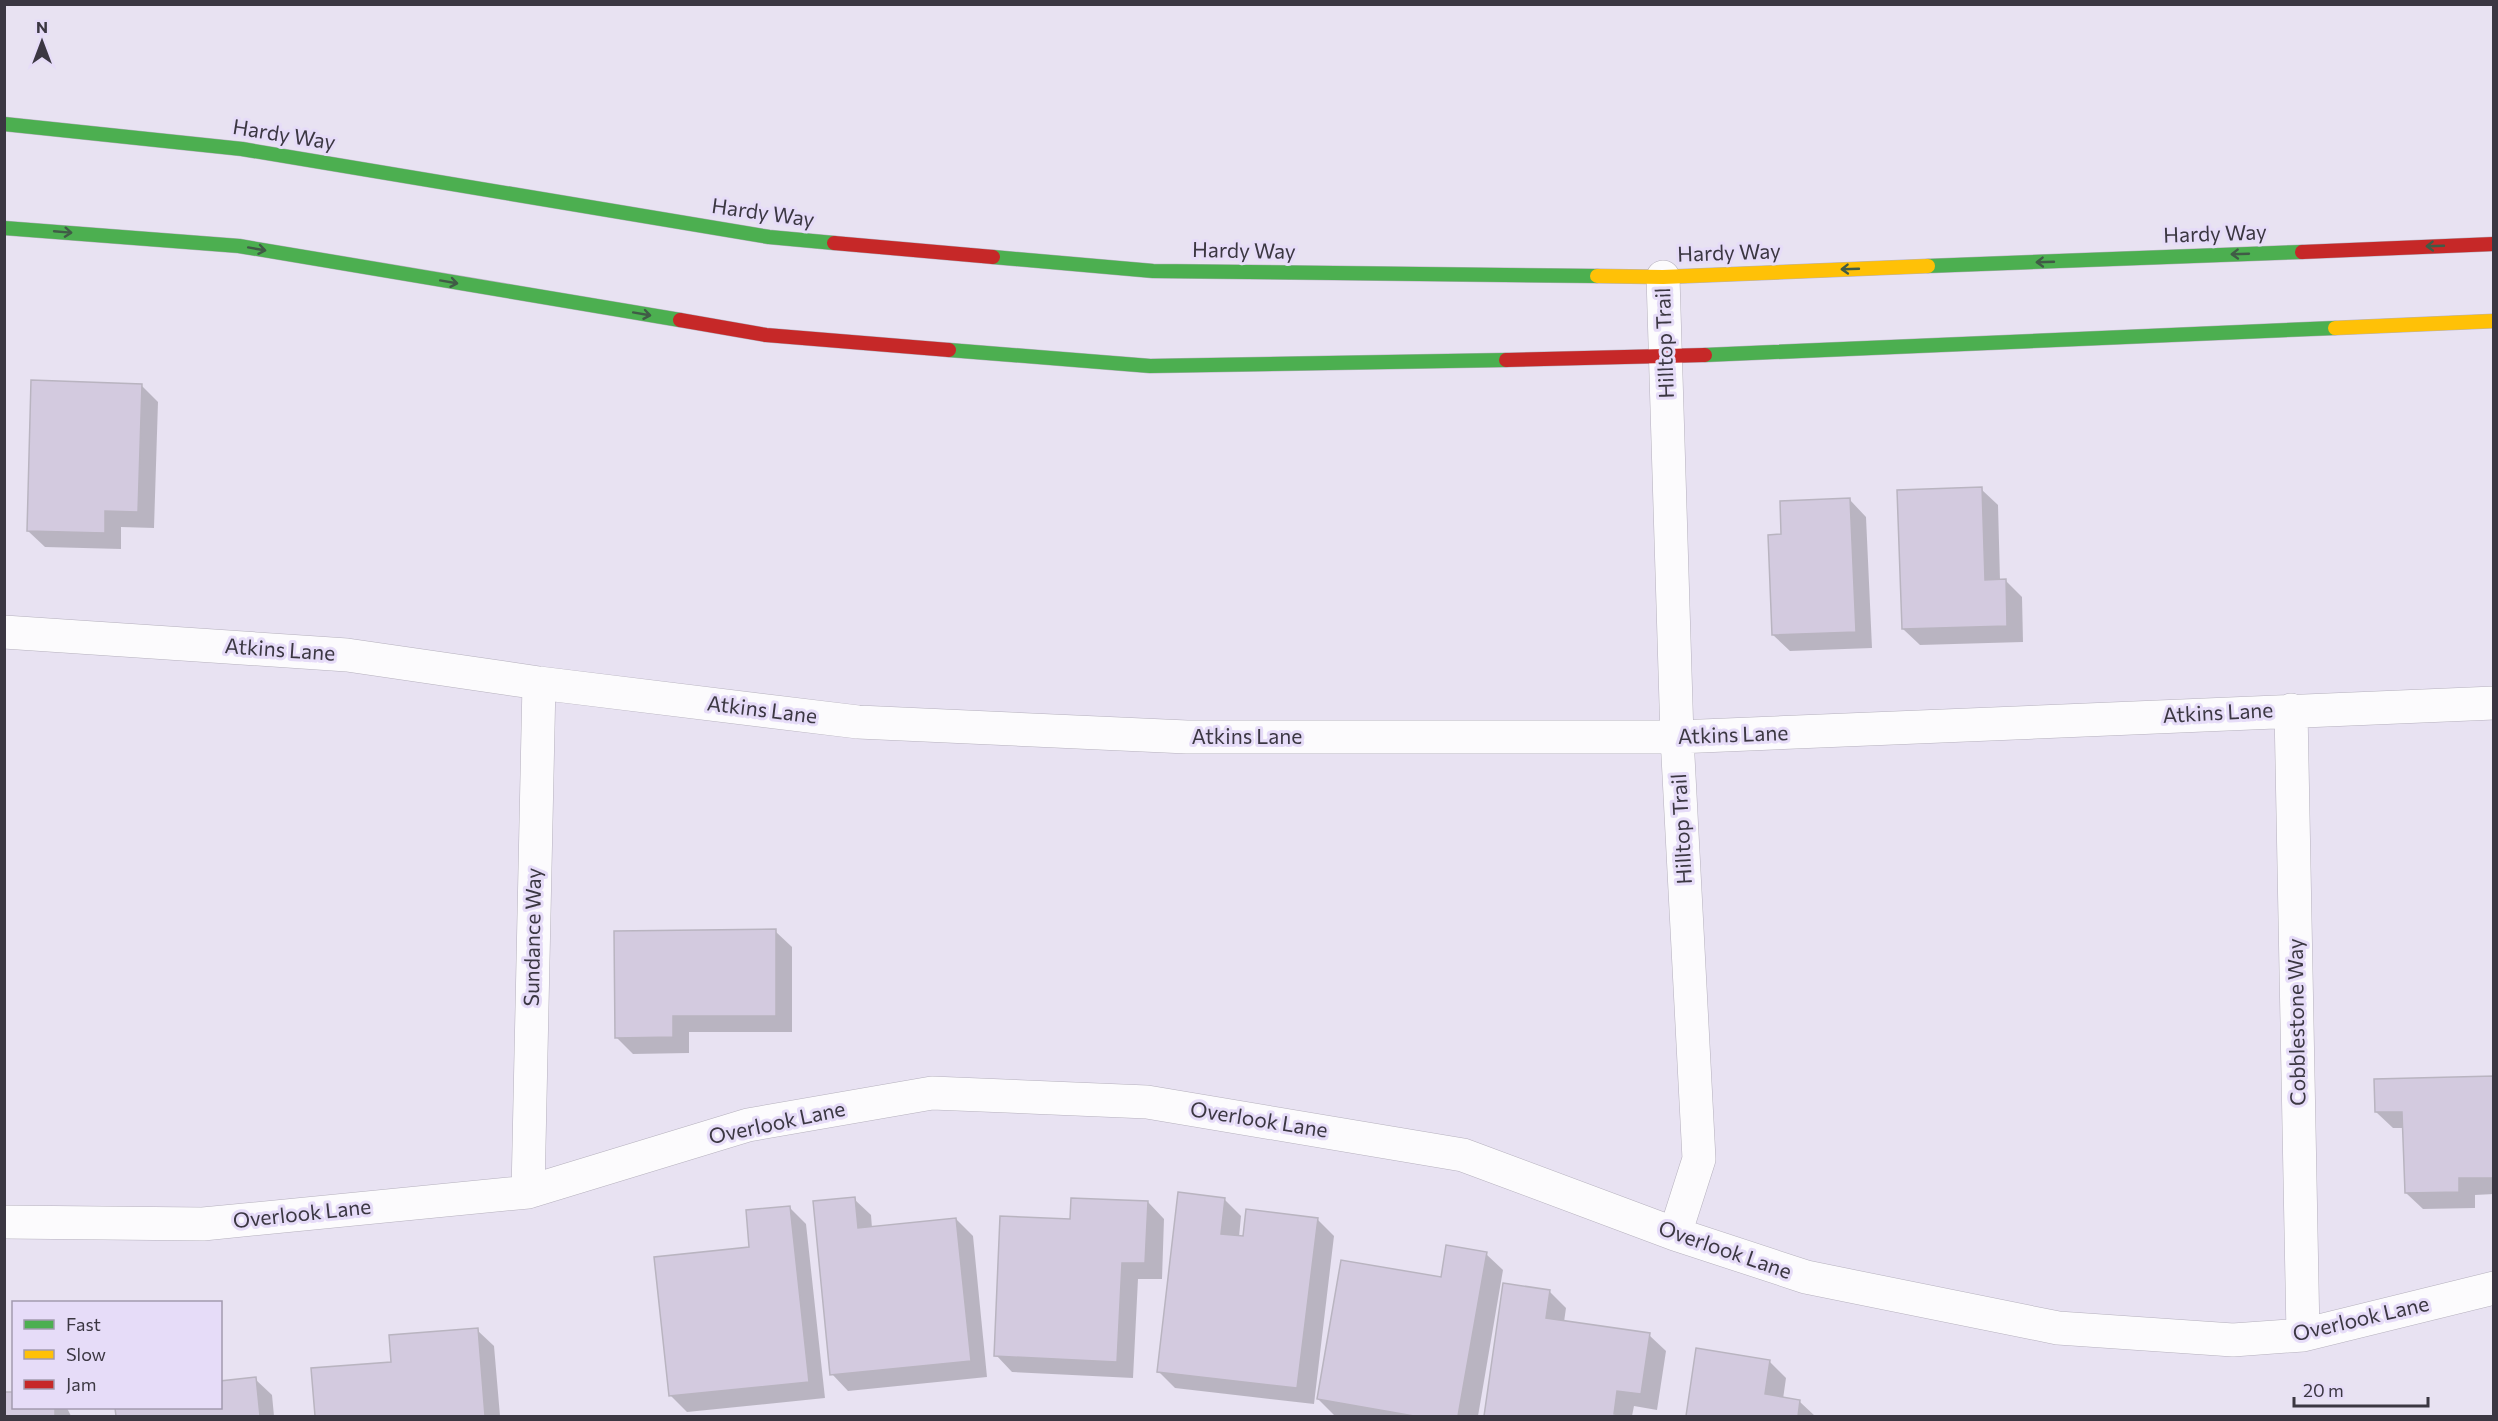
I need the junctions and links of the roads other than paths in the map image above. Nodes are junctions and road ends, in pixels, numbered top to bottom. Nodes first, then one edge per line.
1 (4, 124) edge
2 (4, 228) edge
3 (2493, 244) edge
4 (1663, 277) junction
5 (2493, 321) edge
6 (1666, 357) junction
7 (4, 632) edge
8 (539, 683) junction
9 (2493, 703) edge
10 (2291, 710) junction
11 (1677, 737) junction
12 (528, 1192) junction
13 (4, 1222) edge
14 (1676, 1234) junction
15 (2493, 1288) edge
16 (2303, 1335) junction

1 - 4 main road, Hardy Way
2 -> 6 main road
3 -> 4 main road, Hardy Way
4 - 6 street, Hilltop Trail
5 - 6 main road
6 - 11 street, Hilltop Trail
7 - 8 street, Atkins Lane
8 - 11 street, Atkins Lane
8 - 12 street, Sundance Way
9 - 10 street, Atkins Lane
10 - 11 street, Atkins Lane
10 - 16 street, Cobblestone Way
11 - 14 street, Hilltop Trail
12 - 13 street, Overlook Lane
12 - 14 street, Overlook Lane
14 - 16 street, Overlook Lane
15 - 16 street, Overlook Lane

